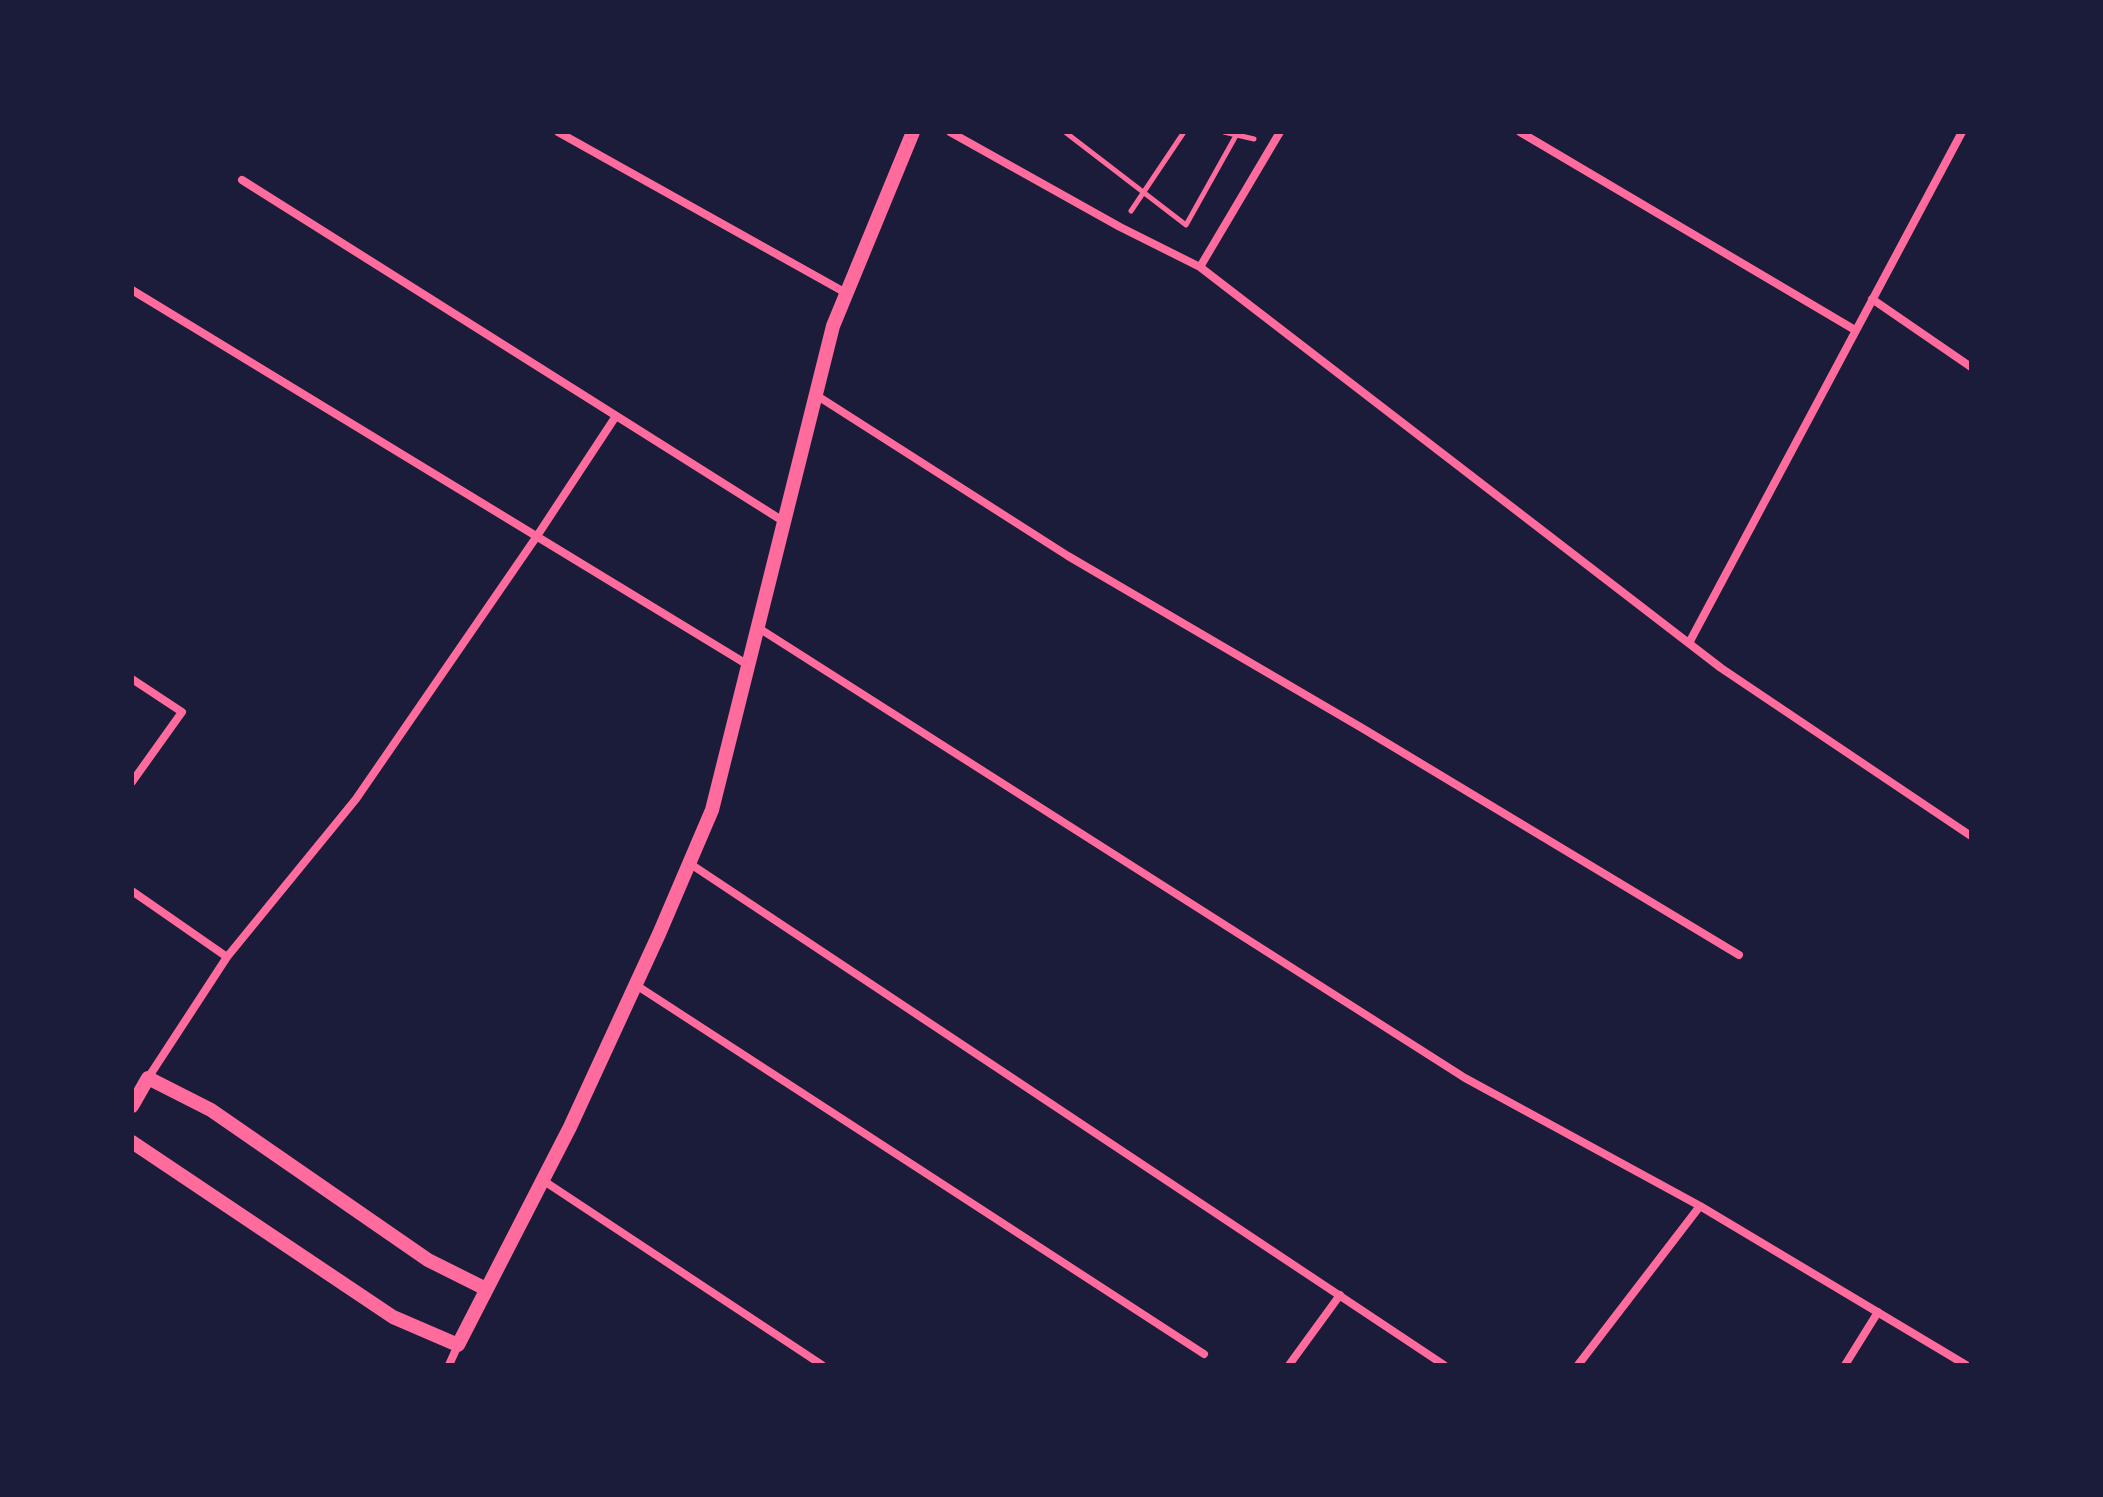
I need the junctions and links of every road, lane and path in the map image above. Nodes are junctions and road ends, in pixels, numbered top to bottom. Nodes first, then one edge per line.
1 (558, 132) edge
2 (913, 132) edge
3 (950, 132) edge
4 (1065, 132) edge
5 (1184, 132) edge
6 (1238, 132) edge
7 (1280, 132) edge
8 (1520, 132) edge
9 (1962, 132) edge
10 (242, 180) dead end
11 (1144, 192) junction
12 (1120, 227) junction
13 (1200, 267) junction
14 (132, 290) edge
15 (846, 293) junction
16 (1872, 299) junction
17 (1855, 330) junction
18 (1971, 367) edge
19 (816, 395) junction
20 (616, 416) junction
21 (783, 521) junction
22 (537, 536) junction
23 (757, 627) junction
24 (1689, 643) junction
25 (748, 665) junction
26 (132, 679) edge
27 (132, 782) edge
28 (1971, 836) edge
29 (689, 863) junction
30 (132, 891) edge
31 (1739, 955) dead end
32 (227, 957) junction
33 (636, 985) junction
34 (148, 1078) junction
35 (132, 1106) edge
36 (132, 1142) edge
37 (544, 1181) junction
38 (1700, 1206) junction
39 (486, 1289) junction
40 (1340, 1295) junction
41 (1878, 1312) junction
42 (458, 1345) junction
43 (1204, 1354) dead end
44 (449, 1365) edge
45 (822, 1365) edge
46 (1289, 1365) edge
47 (1444, 1365) edge
48 (1578, 1365) edge
49 (1845, 1365) edge
50 (1966, 1365) edge

1 - 15 street
2 - 15 street
3 - 12 street
4 - 11 path
5 - 11 path
6 - 11 path
7 - 13 street
8 - 17 street
9 - 16 street
10 - 20 street
11 - 12 path
12 - 13 street
13 - 24 street
14 - 22 street
15 - 19 street
16 - 17 street
16 - 18 street
17 - 24 street
19 - 21 street
19 - 31 street
20 - 21 street
20 - 22 street
21 - 23 street
22 - 25 street
22 - 32 street
23 - 25 street
23 - 38 street
24 - 28 street
25 - 29 street
26 - 27 street
29 - 33 street
29 - 40 street
30 - 32 street
32 - 34 street
33 - 37 street
33 - 43 street
34 - 35 street
34 - 39 street
36 - 42 street
37 - 39 street
37 - 45 street
38 - 41 street
38 - 48 street
39 - 42 street
40 - 46 street
40 - 47 street
41 - 49 street
41 - 50 street
42 - 44 street

